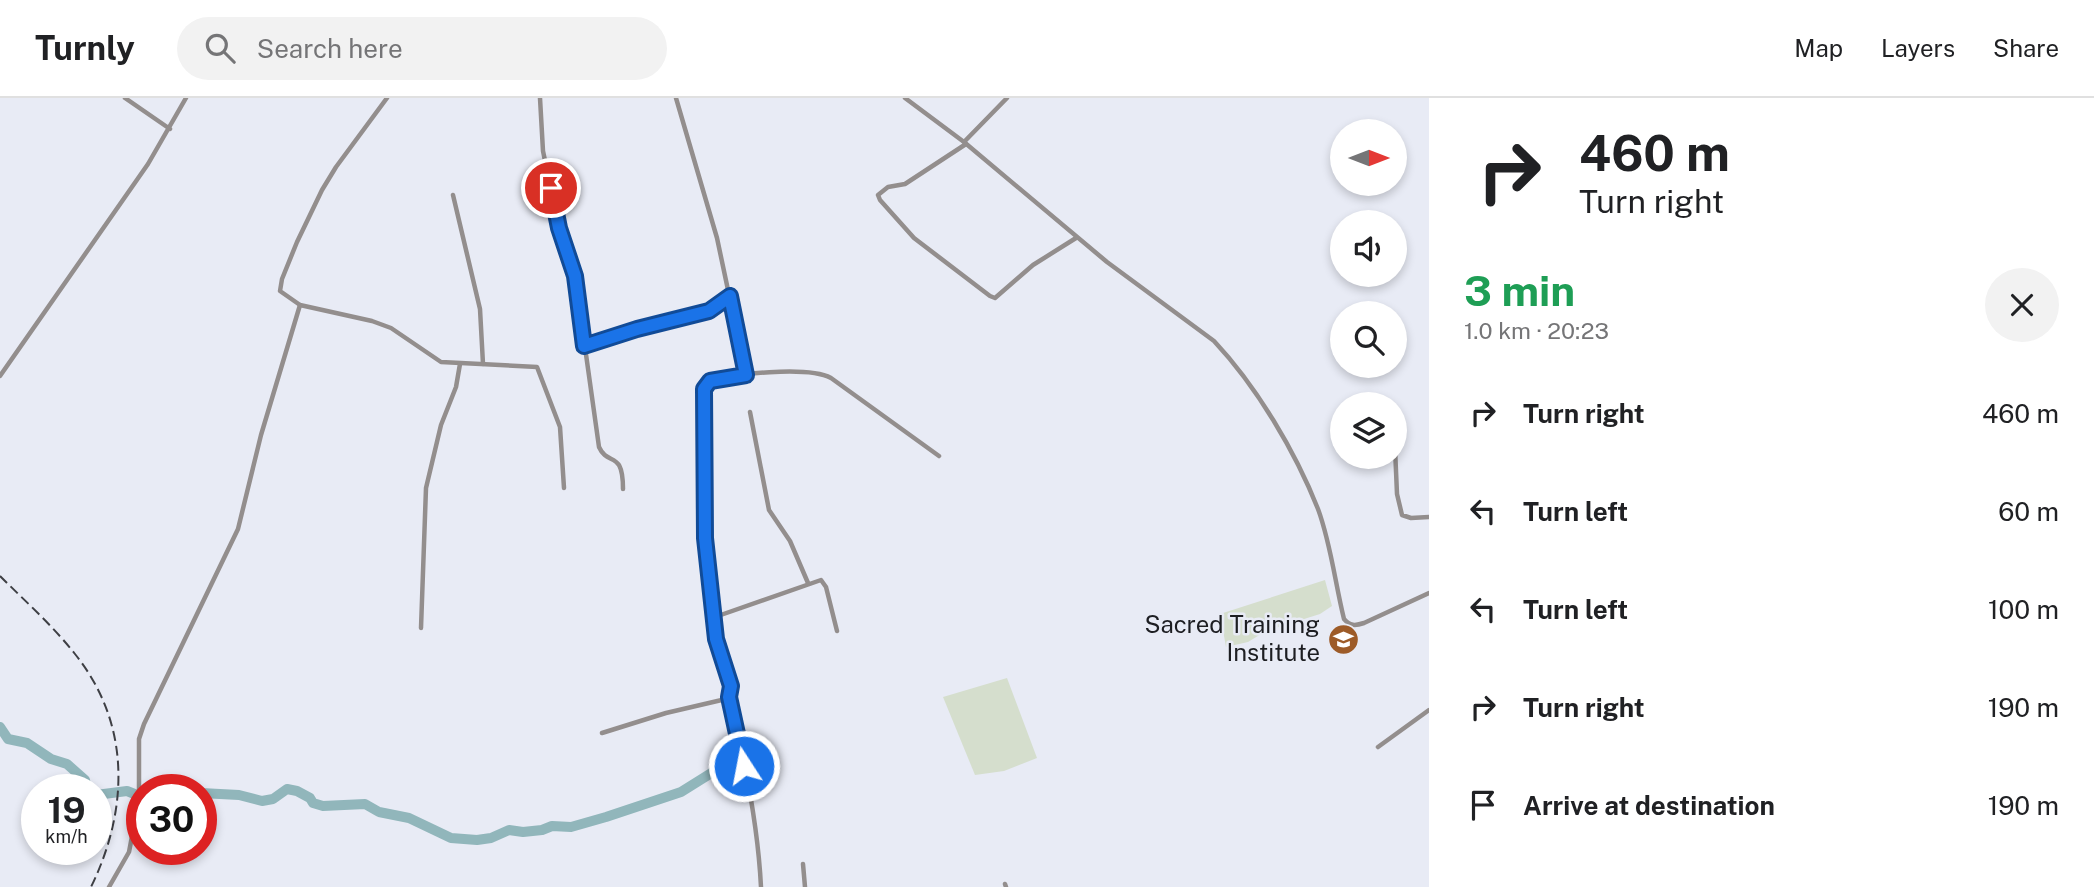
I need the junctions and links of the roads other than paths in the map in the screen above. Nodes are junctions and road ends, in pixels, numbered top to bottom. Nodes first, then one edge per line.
1 (125, 98) edge
2 (186, 98) edge
3 (387, 98) edge
4 (540, 98) edge
5 (676, 98) edge
6 (905, 98) edge
7 (1007, 98) edge
8 (170, 129) junction
9 (965, 143) junction
10 (453, 195) dead end
11 (1076, 238) junction
12 (730, 296) junction
13 (300, 305) junction
14 (584, 346) junction
15 (460, 364) junction
16 (483, 364) junction
17 (746, 375) junction
18 (0, 376) edge
19 (750, 412) dead end
20 (939, 456) dead end
21 (1396, 469) edge
22 (564, 488) dead end
23 (623, 489) dead end
24 (1429, 517) edge
25 (808, 583) junction
26 (1429, 593) edge
27 (715, 617) junction
28 (421, 628) dead end
29 (837, 631) dead end
30 (729, 697) junction
31 (1429, 710) edge
32 (602, 733) dead end
33 (1378, 747) dead end
34 (803, 864) dead end
35 (109, 887) edge
36 (761, 887) edge
37 (805, 887) edge

1 - 8 street
2 - 8 street
3 - 13 street
4 - 14 street
5 - 12 street
6 - 9 street
7 - 9 street
8 - 18 street
9 - 11 street
9 - 11 street
10 - 16 street
11 - 26 street
12 - 14 street
12 - 17 street
13 - 15 street
13 - 35 street
14 - 23 street
15 - 16 street
15 - 28 street
16 - 22 street
17 - 20 street
17 - 27 street
19 - 25 street
21 - 24 street
25 - 27 street
25 - 29 street
27 - 30 street
30 - 32 street
30 - 36 street
31 - 33 street
34 - 37 street

